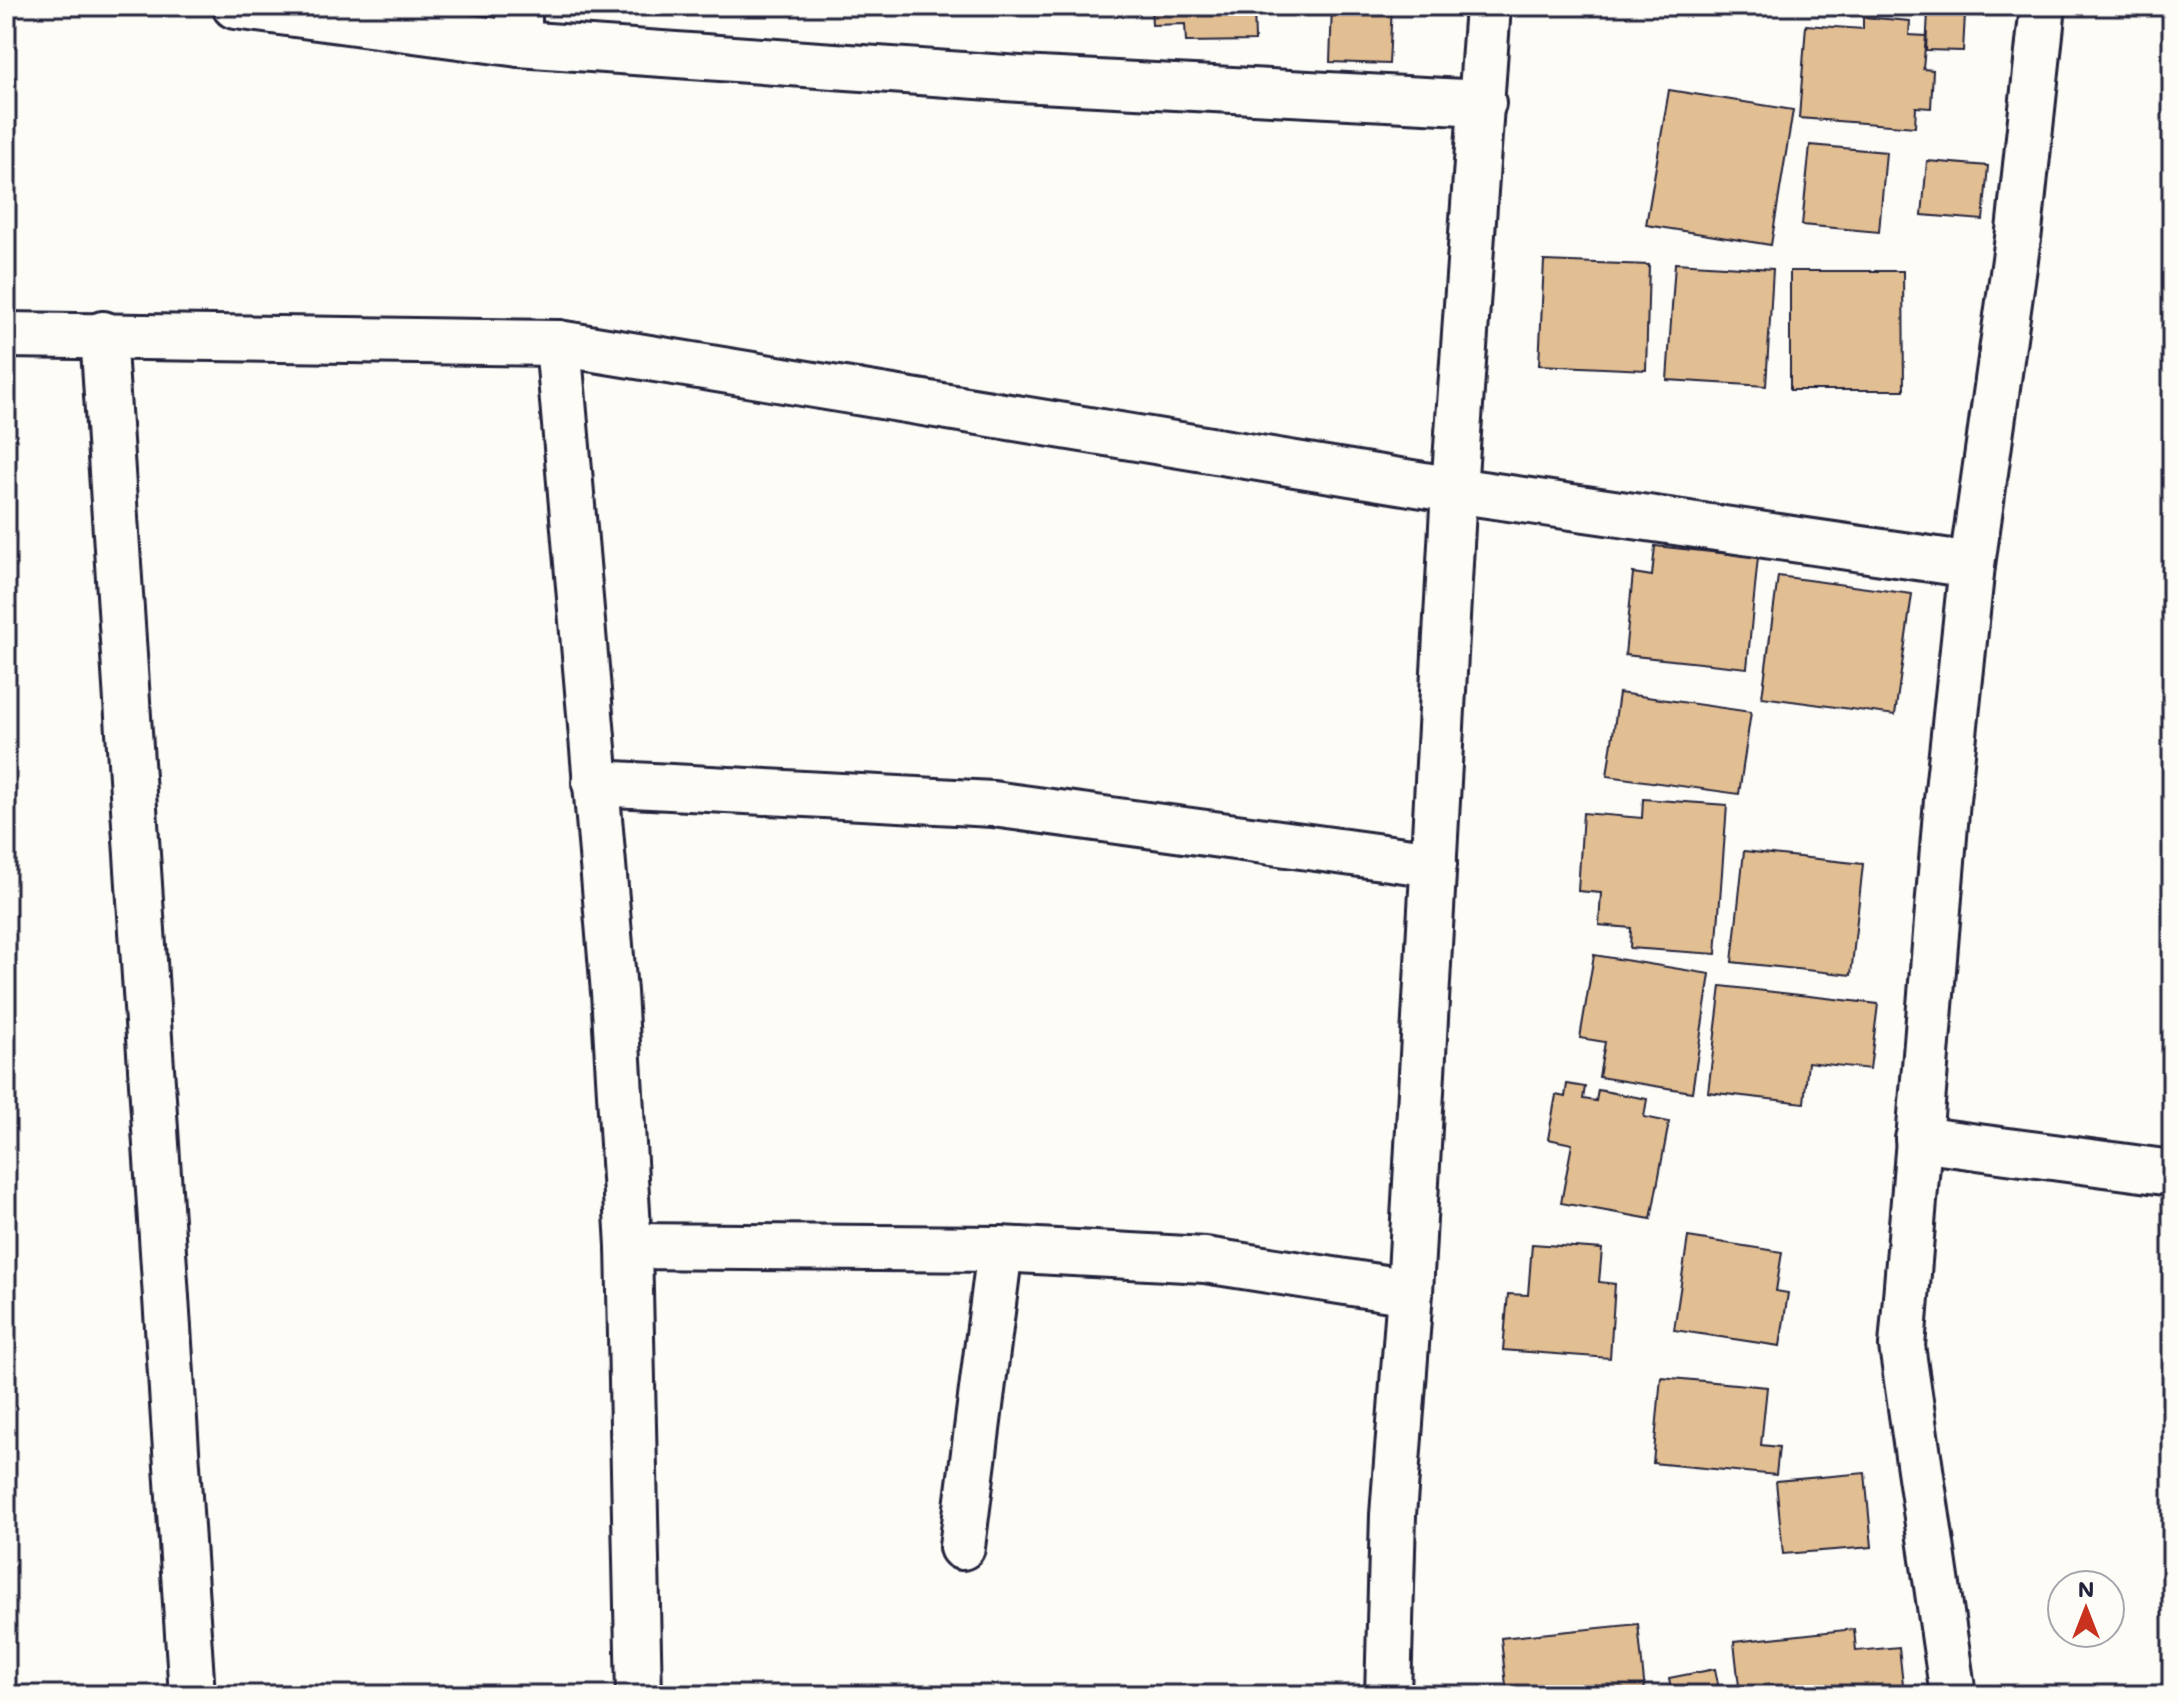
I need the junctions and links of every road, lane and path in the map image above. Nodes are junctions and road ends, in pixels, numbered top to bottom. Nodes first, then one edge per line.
1 (235, 6) edge
2 (1488, 6) edge
3 (2043, 6) edge
4 (519, 25) edge
5 (1483, 103) junction
6 (103, 334) junction
7 (6, 335) edge
8 (558, 343) junction
9 (1454, 490) junction
10 (1972, 565) junction
11 (595, 783) junction
12 (1434, 864) junction
13 (1918, 1139) junction
14 (2172, 1173) edge
15 (629, 1246) junction
16 (1000, 1249) junction
17 (1410, 1292) junction
18 (962, 1547) dead end
19 (192, 1695) edge
20 (639, 1695) edge
21 (1388, 1695) edge
22 (1953, 1695) edge

1 - 4 street
2 - 5 street
3 - 10 street
4 - 5 street
5 - 9 street
6 - 7 street
6 - 8 street
6 - 19 street
8 - 9 street
8 - 11 street
9 - 10 street
9 - 12 street
10 - 13 street
11 - 12 street
11 - 15 street
12 - 17 street
13 - 14 street
13 - 22 street
15 - 16 street
15 - 20 street
16 - 17 street
16 - 18 street
17 - 21 street

